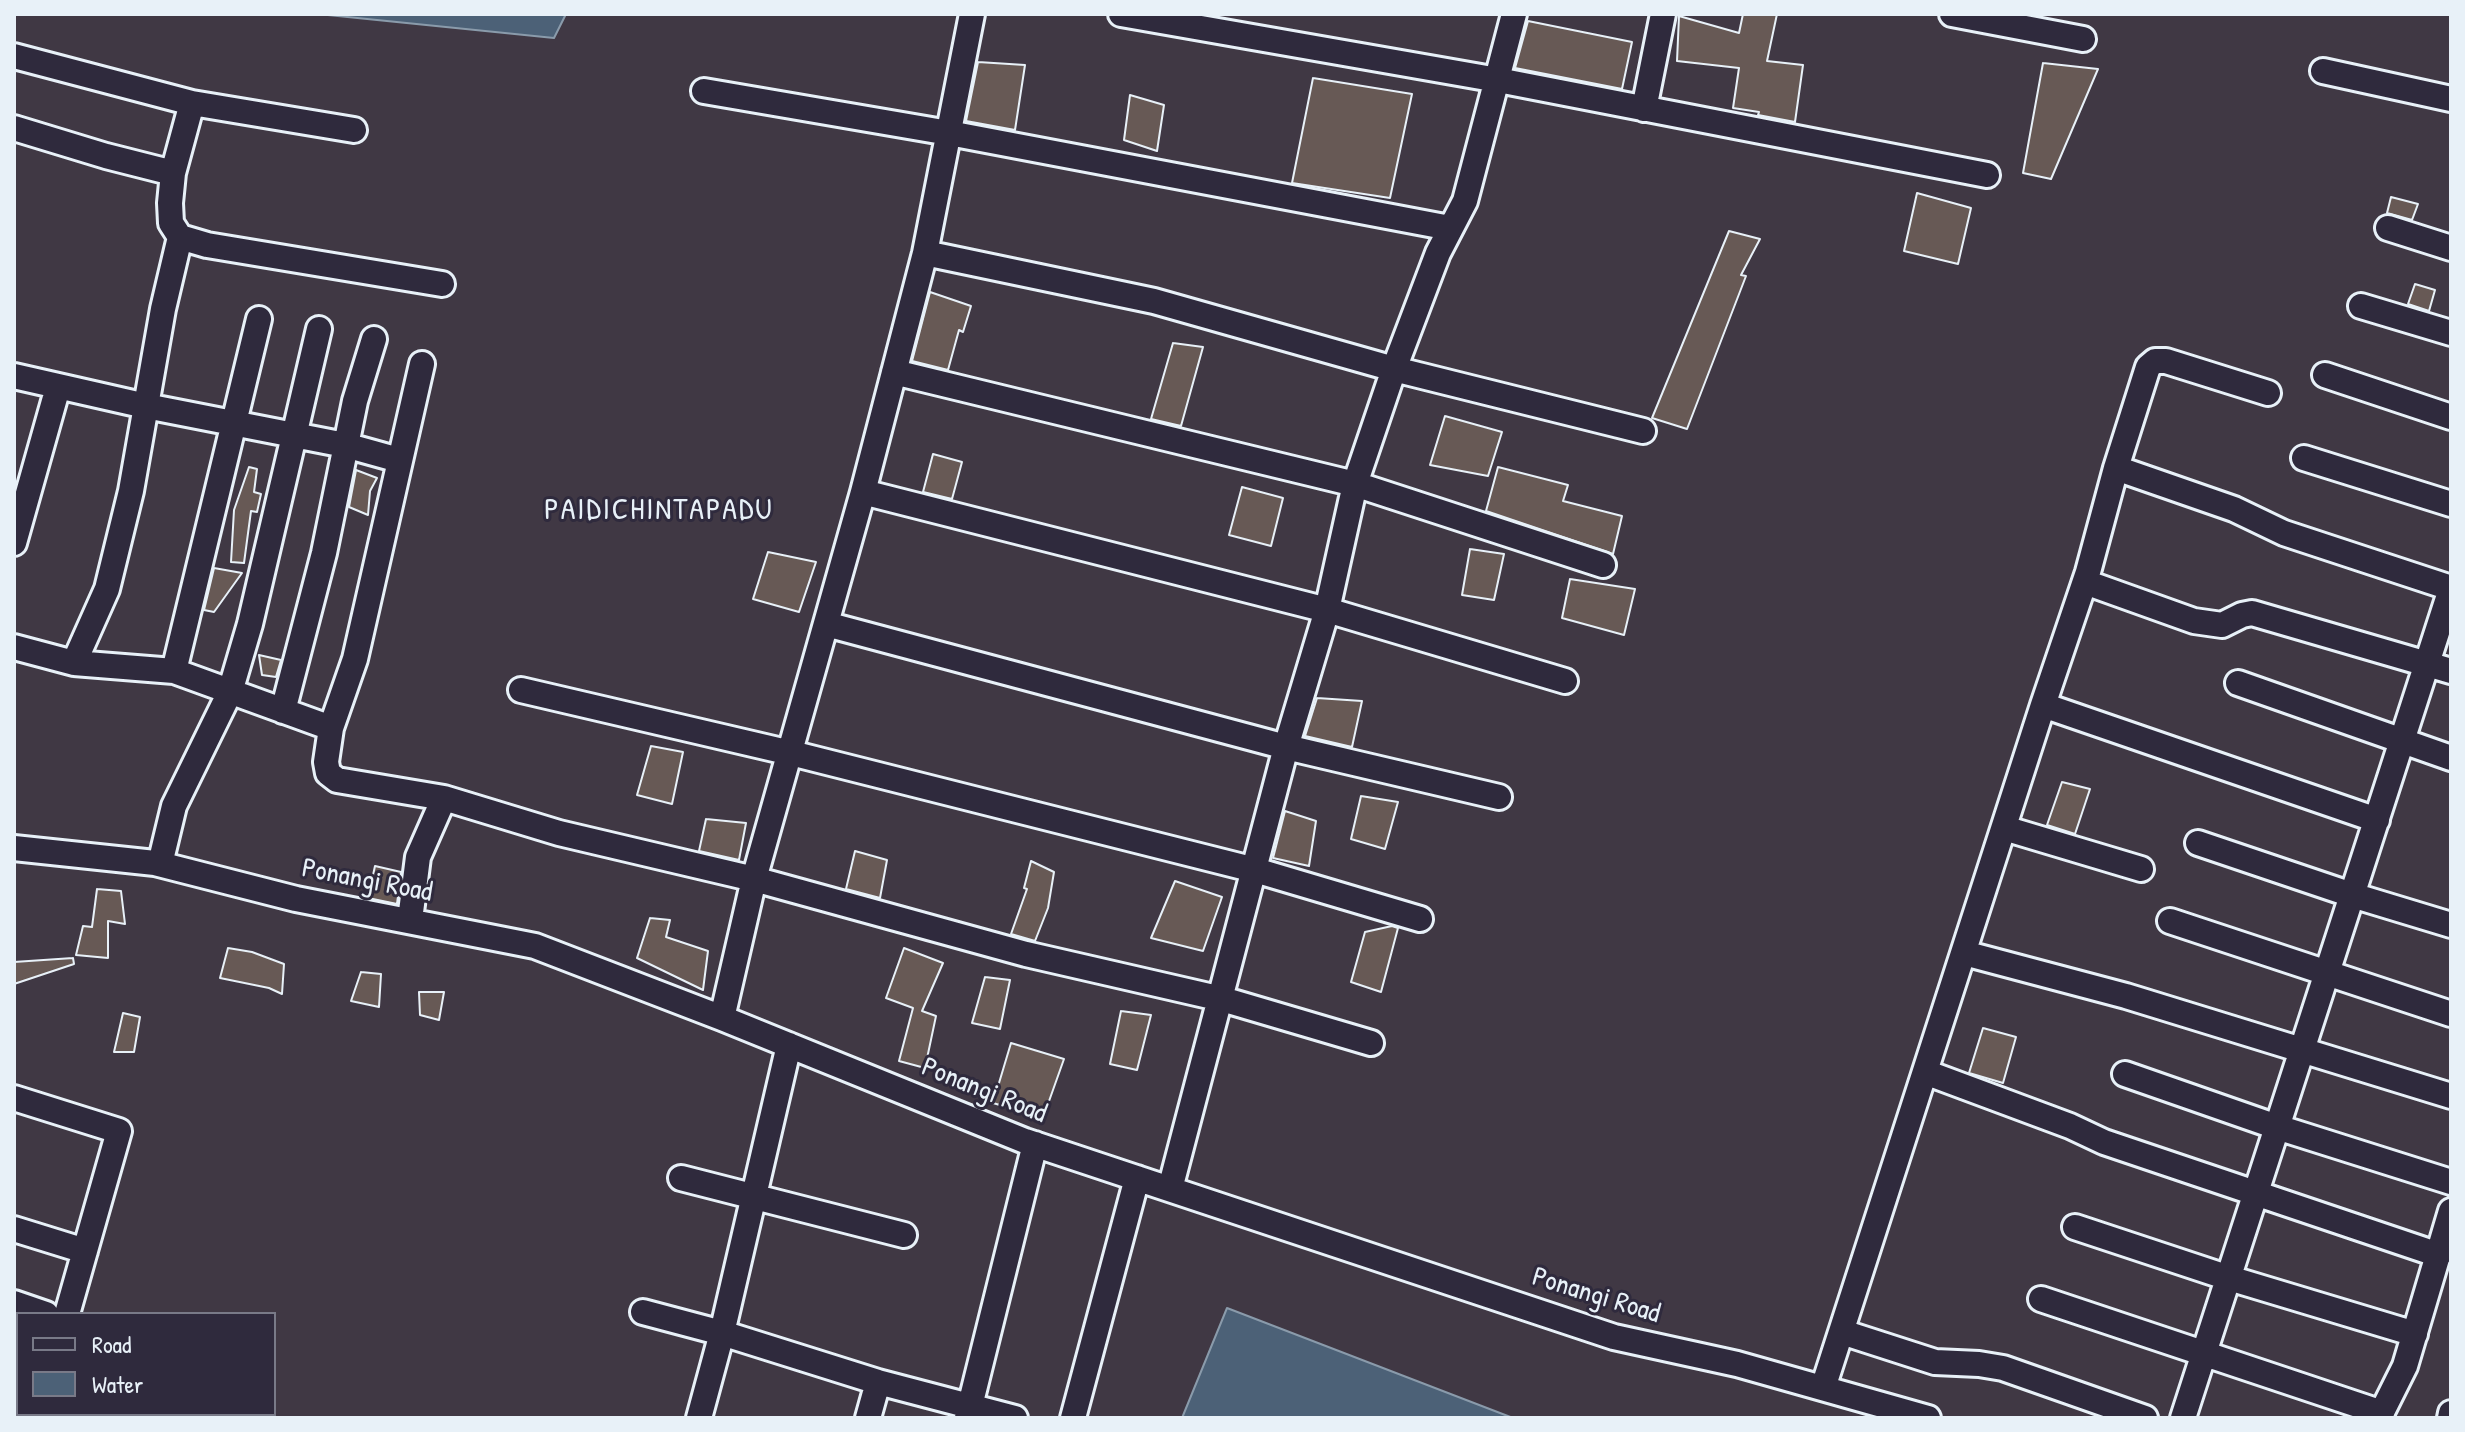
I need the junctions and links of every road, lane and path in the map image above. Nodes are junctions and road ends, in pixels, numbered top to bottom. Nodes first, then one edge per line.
1 (972, 14) edge
2 (1121, 14) edge
3 (1514, 14) edge
4 (1663, 14) edge
5 (1952, 14) edge
6 (2083, 39) dead end
7 (14, 56) edge
8 (2323, 71) dead end
9 (1498, 80) junction
10 (704, 91) dead end
11 (2451, 99) edge
12 (192, 103) junction
13 (1644, 109) junction
14 (14, 128) edge
15 (354, 130) dead end
16 (949, 133) junction
17 (173, 173) junction
18 (1987, 175) dead end
19 (1450, 228) junction
20 (2388, 228) dead end
21 (180, 237) junction
22 (2451, 248) edge
23 (925, 253) junction
24 (442, 284) dead end
25 (2361, 306) dead end
26 (259, 319) dead end
27 (319, 329) dead end
28 (2451, 333) edge
29 (374, 339) dead end
30 (422, 364) dead end
31 (1394, 369) junction
32 (894, 372) junction
33 (2325, 375) dead end
34 (14, 376) edge
35 (58, 387) junction
36 (2268, 393) dead end
37 (146, 406) junction
38 (2451, 417) edge
39 (235, 424) junction
40 (1643, 431) dead end
41 (295, 436) junction
42 (345, 445) junction
43 (2304, 458) dead end
44 (399, 460) junction
45 (2116, 468) junction
46 (1355, 484) junction
47 (863, 492) junction
48 (2451, 504) edge
49 (14, 543) edge
50 (1603, 565) dead end
51 (2085, 582) junction
52 (2451, 588) edge
53 (1327, 610) junction
54 (826, 624) junction
55 (14, 647) edge
56 (74, 663) junction
57 (2427, 663) junction
58 (174, 671) junction
59 (2451, 671) edge
60 (1565, 681) dead end
61 (2238, 683) dead end
62 (521, 690) dead end
63 (230, 692) junction
64 (2043, 705) junction
65 (283, 711) junction
66 (331, 728) junction
67 (2402, 742) junction
68 (1286, 747) junction
69 (791, 753) junction
70 (2451, 758) edge
71 (1499, 797) dead end
72 (444, 798) junction
73 (2377, 820) junction
74 (2004, 828) junction
75 (2198, 843) dead end
76 (14, 848) edge
77 (160, 864) junction
78 (2141, 869) dead end
79 (1255, 870) junction
80 (754, 879) junction
81 (2352, 895) junction
82 (1420, 919) dead end
83 (410, 920) junction
84 (2170, 921) dead end
85 (2451, 925) edge
86 (1964, 953) junction
87 (2327, 974) junction
88 (1222, 999) junction
89 (2451, 1014) edge
90 (722, 1018) junction
91 (1371, 1043) dead end
92 (789, 1045) junction
93 (2302, 1051) junction
94 (1925, 1072) junction
95 (2125, 1074) dead end
96 (2451, 1096) edge
97 (14, 1098) edge
98 (2277, 1127) junction
99 (1035, 1144) junction
100 (681, 1178) dead end
101 (1137, 1178) junction
102 (2451, 1182) edge
103 (1170, 1189) junction
104 (2257, 1193) junction
105 (754, 1196) junction
106 (2451, 1211) edge
107 (2075, 1227) dead end
108 (14, 1229) edge
109 (904, 1235) dead end
110 (85, 1251) junction
111 (2439, 1255) junction
112 (2229, 1278) junction
113 (2041, 1299) dead end
114 (14, 1303) edge
115 (40, 1312) edge
116 (68, 1312) edge
117 (643, 1312) dead end
118 (1842, 1332) junction
119 (722, 1333) junction
120 (2415, 1334) junction
121 (2204, 1354) junction
122 (878, 1382) junction
123 (1823, 1388) junction
124 (969, 1412) edge
125 (2381, 1415) edge
126 (699, 1418) edge
127 (868, 1418) edge
128 (1015, 1418) edge
129 (1073, 1418) edge
130 (1928, 1418) edge
131 (2145, 1418) edge
132 (2183, 1418) edge

1 - 16 street
2 - 9 street
3 - 9 street
4 - 13 street
5 - 6 street
7 - 12 street
8 - 11 street
9 - 13 street
9 - 19 street
10 - 16 street
12 - 15 street
12 - 17 street
13 - 18 street
14 - 17 street
16 - 19 street
16 - 23 street
17 - 21 street
19 - 31 street
20 - 22 street
21 - 24 street
21 - 37 street
23 - 31 street
23 - 32 street
25 - 28 street
26 - 39 street
27 - 41 street
29 - 42 street
30 - 44 street
31 - 40 street
31 - 46 street
32 - 46 street
32 - 47 street
33 - 38 street
34 - 35 street
35 - 37 street
35 - 49 street
36 - 45 street
37 - 39 street
37 - 56 street
39 - 41 street
39 - 58 street
41 - 42 street
41 - 63 street
42 - 44 street
42 - 65 street
43 - 48 street
44 - 66 street
45 - 51 street
45 - 52 street
46 - 50 street
46 - 53 street
47 - 53 street
47 - 54 street
51 - 57 street
51 - 64 street
52 - 57 street
53 - 60 street
53 - 68 street
54 - 68 street
54 - 69 street
55 - 56 street
56 - 58 street
57 - 59 street
57 - 67 street
58 - 63 street
61 - 67 street
62 - 69 street
63 - 65 street
63 - 77 street
64 - 73 street
64 - 74 street
65 - 66 street
66 - 72 street
67 - 70 street
67 - 73 street
68 - 71 street
68 - 79 street
69 - 79 street
69 - 80 street
72 - 80 street
72 - 83 street
73 - 81 street
74 - 78 street
74 - 86 street
75 - 81 street
76 - 77 street, Ponangi Road
77 - 83 street, Ponangi Road
79 - 82 street
79 - 88 street
80 - 88 street
80 - 90 street
81 - 85 street
81 - 87 street
83 - 90 street, Ponangi Road
84 - 87 street
86 - 93 street
86 - 94 street
87 - 89 street
87 - 93 street
88 - 91 street
88 - 103 street
90 - 92 street, Ponangi Road
92 - 99 street, Ponangi Road
92 - 105 street
93 - 96 street
93 - 98 street
94 - 104 street
94 - 118 street
95 - 98 street
97 - 110 street
98 - 102 street
98 - 104 street
99 - 101 street, Ponangi Road
99 - 124 street
100 - 105 street
101 - 103 street, Ponangi Road
101 - 129 street
103 - 123 street, Ponangi Road
104 - 111 street
104 - 112 street
105 - 109 street
105 - 119 street
106 - 111 street
107 - 112 street
108 - 110 street
110 - 116 street
111 - 120 street
112 - 120 street
112 - 121 street
113 - 121 street
114 - 115 street
117 - 119 street
118 - 123 street
118 - 131 street
119 - 122 street
119 - 126 street
120 - 125 street
121 - 125 street
121 - 132 street
122 - 124 street
122 - 127 street
123 - 130 street, Ponangi Road
124 - 128 street

